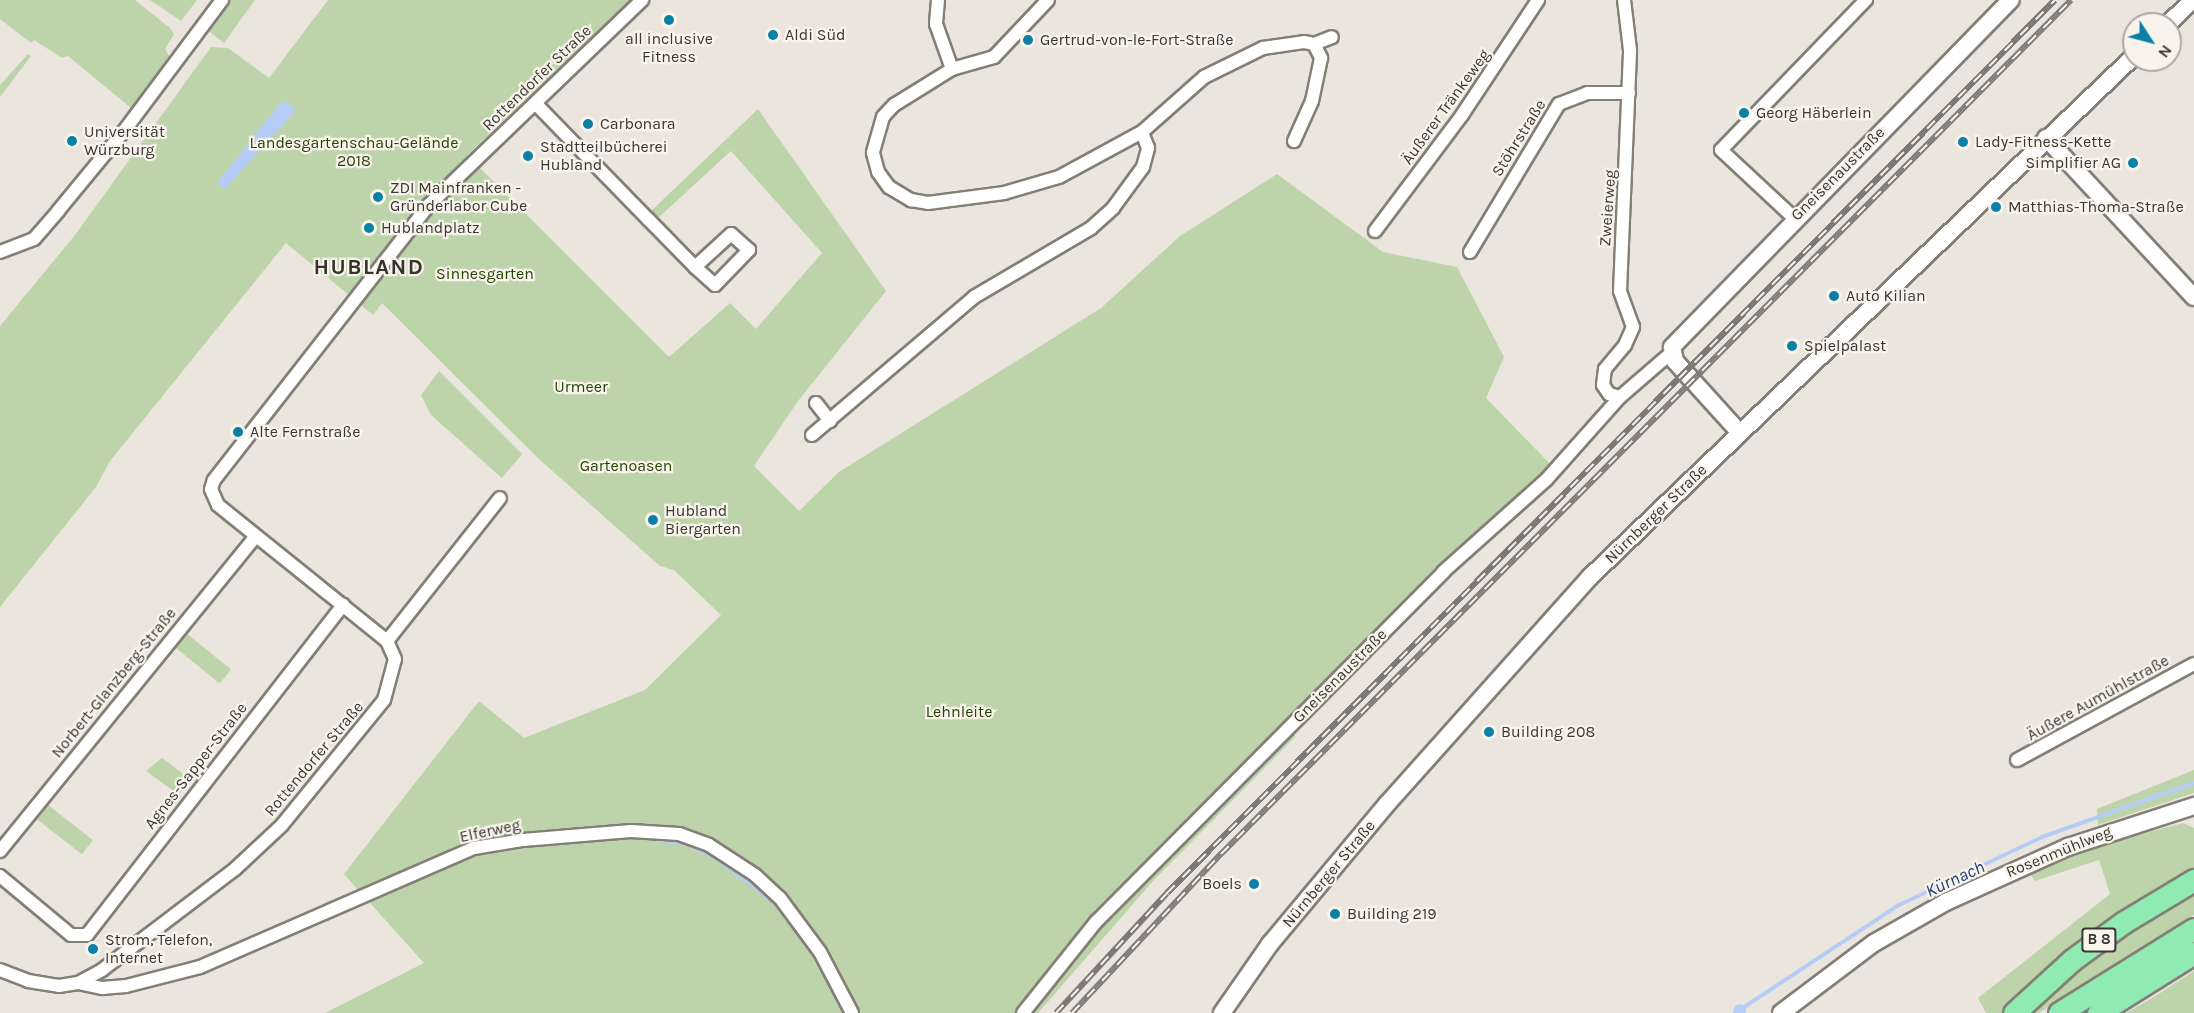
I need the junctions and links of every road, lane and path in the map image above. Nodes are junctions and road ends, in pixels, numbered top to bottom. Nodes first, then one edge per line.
1 (222, 0) edge
2 (642, 0) edge
3 (938, 0) edge
4 (1048, 0) edge
5 (1539, 0) edge
6 (1624, 0) edge
7 (2012, 0) edge
8 (2193, 0) edge
9 (1863, 2) edge
10 (2180, 12) edge
11 (1332, 37) dead end
12 (1314, 44) junction
13 (2122, 67) edge
14 (952, 69) junction
15 (1629, 93) junction
16 (535, 102) junction
17 (1142, 132) junction
18 (2046, 138) junction
19 (1294, 141) dead end
20 (1794, 218) junction
21 (1375, 231) dead end
22 (0, 252) edge
23 (1470, 252) dead end
24 (695, 267) dead end
25 (2194, 297) edge
26 (1671, 353) junction
27 (1620, 397) junction
28 (816, 403) dead end
29 (830, 421) junction
30 (1740, 433) junction
31 (812, 435) dead end
32 (500, 498) dead end
33 (255, 537) junction
34 (343, 605) junction
35 (387, 641) junction
36 (2194, 664) edge
37 (2017, 760) dead end
38 (2194, 806) edge
39 (0, 851) edge
40 (0, 876) edge
41 (2194, 880) edge
42 (2194, 929) edge
43 (2194, 953) edge
44 (0, 970) edge
45 (78, 983) junction
46 (852, 1013) edge
47 (1023, 1013) edge
48 (1222, 1013) edge
49 (1781, 1013) edge
50 (2014, 1013) edge
51 (2059, 1013) edge
52 (2098, 1013) edge

1 - 22 street
2 - 16 street, Rottendorfer Straße
3 - 14 street
4 - 14 street
5 - 21 street, Äußerer Tränkeweg
6 - 15 street, Zweierweg
7 - 20 street, Gneisenaustraße
8 - 10 street
9 - 20 street
11 - 12 street
12 - 17 street
12 - 19 street
13 - 18 street, Nürnberger Straße
14 - 17 street
15 - 23 street, Stöhrstraße
15 - 27 street, Zweierweg
16 - 24 street
16 - 33 street, Rottendorfer Straße
17 - 29 street
18 - 25 street
18 - 30 street, Nürnberger Straße
20 - 26 street, Gneisenaustraße
26 - 27 street, Gneisenaustraße
26 - 30 street
27 - 47 street, Gneisenaustraße
28 - 29 street
29 - 31 street
30 - 48 street, Nürnberger Straße
32 - 35 street
33 - 34 street
33 - 39 street, Norbert-Glanzberg-Straße
34 - 35 street
34 - 40 street, Agnes-Sapper-Straße
35 - 45 street, Rottendorfer Straße
36 - 37 street, Äußere Aumühlstraße
38 - 49 street, Rosenmühlweg
41 - 50 highway, B 8
42 - 51 highway, B 8
43 - 52 highway
44 - 45 street, Rottendorfer Straße
45 - 46 street, Elferweg

